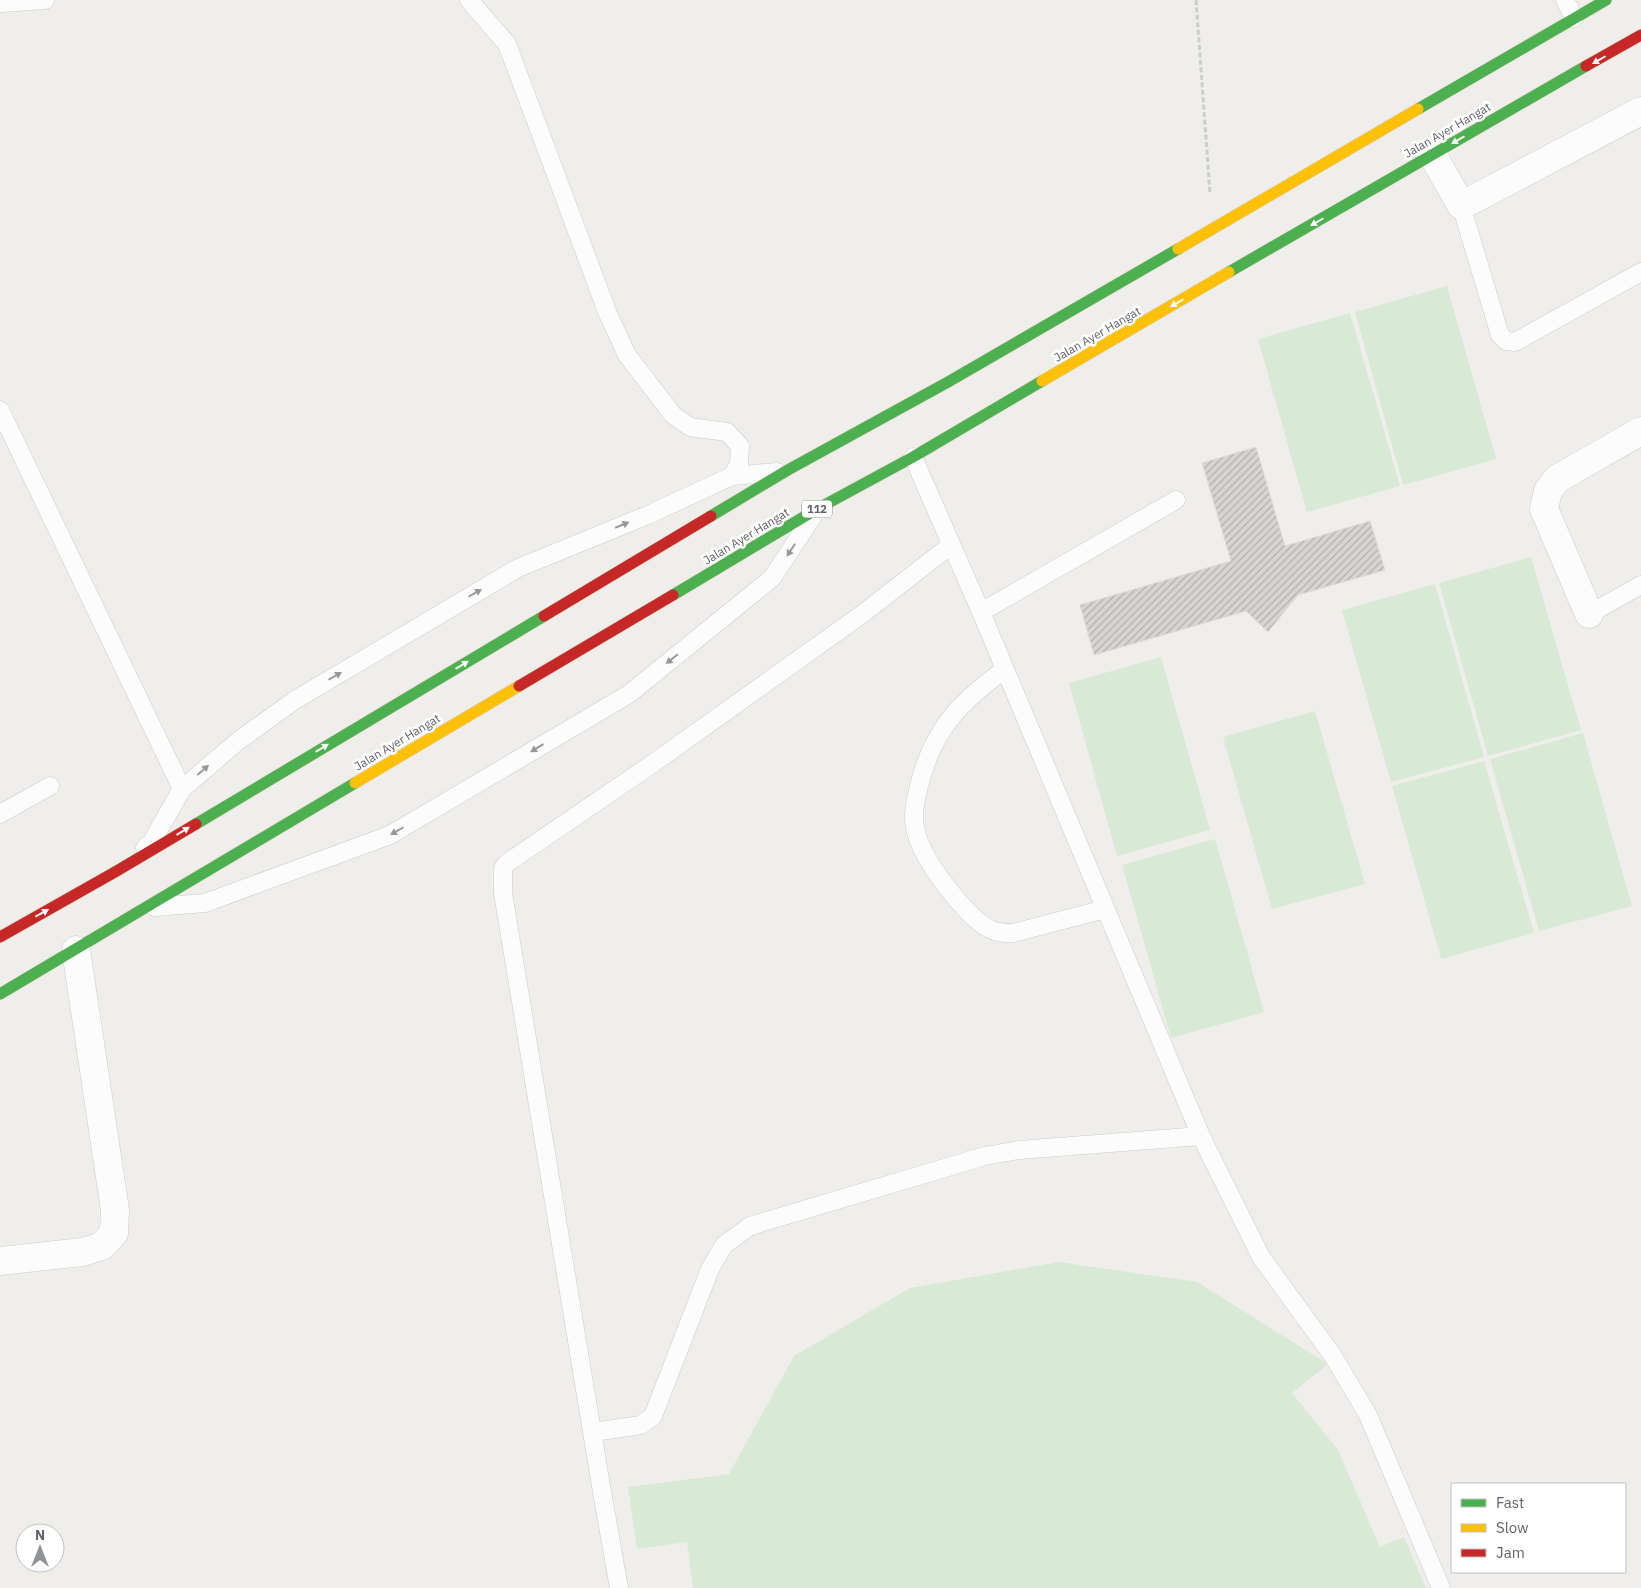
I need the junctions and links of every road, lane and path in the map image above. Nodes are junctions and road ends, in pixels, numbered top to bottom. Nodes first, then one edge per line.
1 (45, 0) edge
2 (469, 0) edge
3 (1196, 0) edge
4 (1565, 0) edge
5 (1606, 0) edge
6 (0, 3) edge
7 (1574, 18) junction
8 (1641, 35) edge
9 (1641, 111) edge
10 (1432, 154) junction
11 (1460, 205) junction
12 (1212, 228) junction
13 (1641, 272) edge
14 (0, 410) edge
15 (1641, 431) edge
16 (913, 457) junction
17 (786, 471) junction
18 (732, 476) junction
19 (1176, 500) dead end
20 (817, 509) junction
21 (951, 544) junction
22 (1641, 585) edge
23 (981, 612) junction
24 (1589, 614) joint
25 (1005, 670) junction
26 (50, 786) dead end
27 (182, 788) junction
28 (0, 814) edge
29 (116, 872) junction
30 (146, 907) junction
31 (1105, 909) junction
32 (0, 937) edge
33 (76, 950) junction
34 (0, 994) edge
35 (1201, 1136) junction
36 (0, 1261) edge
37 (593, 1432) junction
38 (619, 1588) edge
39 (1441, 1588) edge

1 - 6 lane
2 - 18 lane
3 - 12 path
4 - 7 lane
5 - 7 main road
7 - 12 main road
8 -> 10 main road, Jalan Ayer Hangat / 112
9 - 11 street
10 - 11 street
10 -> 16 main road, Jalan Ayer Hangat / 112
11 - 13 lane
12 - 17 main road
14 - 27 lane
15 - 24 street
16 - 20 main road, Jalan Ayer Hangat / 112
16 - 21 lane
17 - 18 lane
29 -> 17 main road
27 -> 18 lane
19 - 23 lane
20 - 30 main road, Jalan Ayer Hangat / 112
20 -> 30 lane
21 - 23 lane
21 - 37 lane
22 - 24 lane
23 - 25 lane
25 - 31 lane
25 - 31 lane
26 - 28 lane
27 - 29 lane
32 -> 29 main road
30 - 33 main road, Jalan Ayer Hangat / 112
31 - 35 lane
33 - 34 main road, Jalan Ayer Hangat / 112
33 - 36 street
35 - 37 lane
35 - 39 lane
37 - 38 lane

